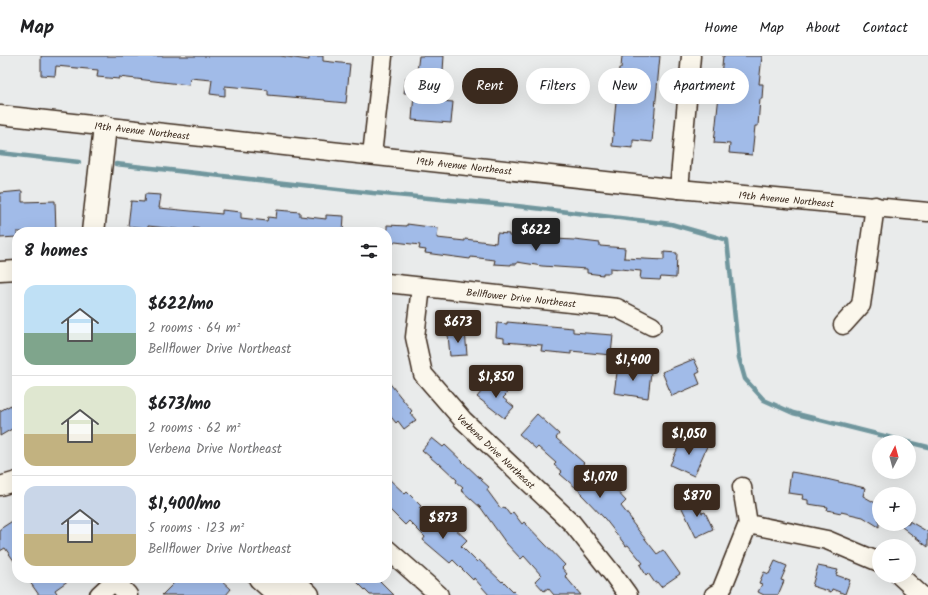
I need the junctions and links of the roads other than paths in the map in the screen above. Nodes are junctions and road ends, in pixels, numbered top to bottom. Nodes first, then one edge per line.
1 (383, 56) edge
2 (691, 56) edge
3 (0, 115) edge
4 (105, 127) junction
5 (372, 155) junction
6 (680, 189) junction
7 (875, 206) junction
8 (928, 212) edge
9 (94, 227) edge
10 (12, 270) edge
11 (0, 271) edge
12 (392, 284) edge
13 (421, 287) junction
14 (843, 325) dead end
15 (652, 326) dead end
16 (12, 482) edge
17 (0, 486) edge
18 (742, 487) dead end
19 (748, 524) junction
20 (392, 553) edge
21 (872, 559) edge
22 (110, 583) edge
23 (117, 583) edge
24 (266, 583) edge
25 (295, 583) edge
26 (908, 583) edge
27 (99, 595) edge
28 (128, 595) edge
29 (279, 595) edge
30 (308, 595) edge
31 (439, 595) edge
32 (628, 595) edge
33 (714, 595) edge
34 (921, 595) edge

1 - 5 street
2 - 6 street
3 - 4 street, 19th Avenue Northeast
4 - 5 street, 19th Avenue Northeast
4 - 9 street
5 - 6 street, 19th Avenue Northeast
6 - 7 street, 19th Avenue Northeast
7 - 8 street, 19th Avenue Northeast
7 - 14 street
10 - 11 street
12 - 13 street, Bellflower Drive Northeast
13 - 15 street, Bellflower Drive Northeast
13 - 32 street, Verbena Drive Northeast
16 - 17 street
18 - 19 street
19 - 21 street
19 - 33 street
20 - 31 street
22 - 27 street
23 - 28 street
24 - 29 street
25 - 30 street
26 - 34 street

